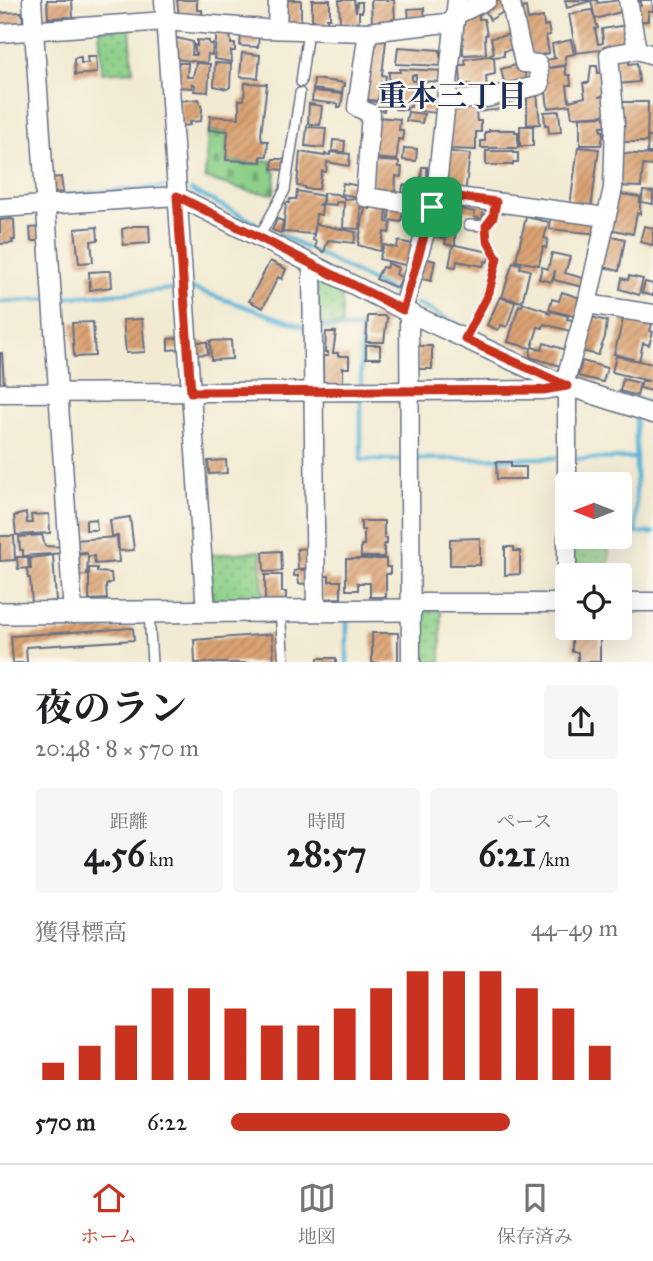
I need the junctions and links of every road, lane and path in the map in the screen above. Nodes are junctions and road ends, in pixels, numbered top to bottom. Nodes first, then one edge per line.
1 (32, 0) edge
2 (164, 0) edge
3 (278, 0) edge
4 (486, 0) edge
5 (510, 0) edge
6 (628, 0) edge
7 (456, 12) edge
8 (165, 20) junction
9 (277, 29) junction
10 (34, 30) junction
11 (308, 30) junction
12 (368, 32) junction
13 (0, 33) edge
14 (645, 52) edge
15 (301, 82) dead end
16 (300, 93) dead end
17 (447, 101) junction
18 (177, 196) junction
19 (434, 200) junction
20 (496, 202) junction
21 (46, 205) junction
22 (0, 208) edge
23 (606, 217) junction
24 (469, 225) dead end
25 (486, 226) junction
26 (259, 237) junction
27 (312, 264) junction
28 (587, 304) junction
29 (406, 311) junction
30 (653, 314) edge
31 (465, 339) junction
32 (565, 386) junction
33 (410, 391) junction
34 (191, 392) junction
35 (314, 392) junction
36 (0, 393) edge
37 (59, 393) junction
38 (653, 414) edge
39 (567, 472) edge
40 (632, 602) edge
41 (653, 602) edge
42 (555, 603) edge
43 (411, 606) junction
44 (280, 611) junction
45 (316, 611) junction
46 (206, 612) junction
47 (0, 613) edge
48 (149, 613) junction
49 (74, 614) junction
50 (152, 662) edge
51 (284, 662) edge
52 (411, 662) edge

1 - 10 street
2 - 8 street
3 - 9 street
4 - 7 street
5 - 17 street
6 - 14 street
7 - 12 street
7 - 17 street
8 - 9 street
8 - 10 street
8 - 18 street
9 - 11 street
10 - 13 street
10 - 21 street
11 - 12 street
11 - 15 lane
12 - 19 street
14 - 23 street
16 - 26 lane
17 - 19 street
18 - 21 street
18 - 26 street
18 - 34 street
19 - 20 street
19 - 29 street
20 - 23 street
20 - 25 lane
21 - 22 street
21 - 37 street
23 - 28 street
24 - 25 lane
25 - 31 lane
26 - 27 street
27 - 29 street
27 - 35 street
28 - 30 street
28 - 32 street
29 - 31 street
29 - 33 street
31 - 32 street
32 - 33 street
32 - 38 street
32 - 39 street
33 - 35 street
33 - 43 street
34 - 35 street
34 - 37 street
34 - 46 street
35 - 45 street
36 - 37 street
37 - 49 street
40 - 41 street
42 - 43 street
43 - 45 street
43 - 52 street
44 - 45 street
44 - 46 street
44 - 51 lane
46 - 48 street
47 - 49 street
48 - 49 street
48 - 50 lane

